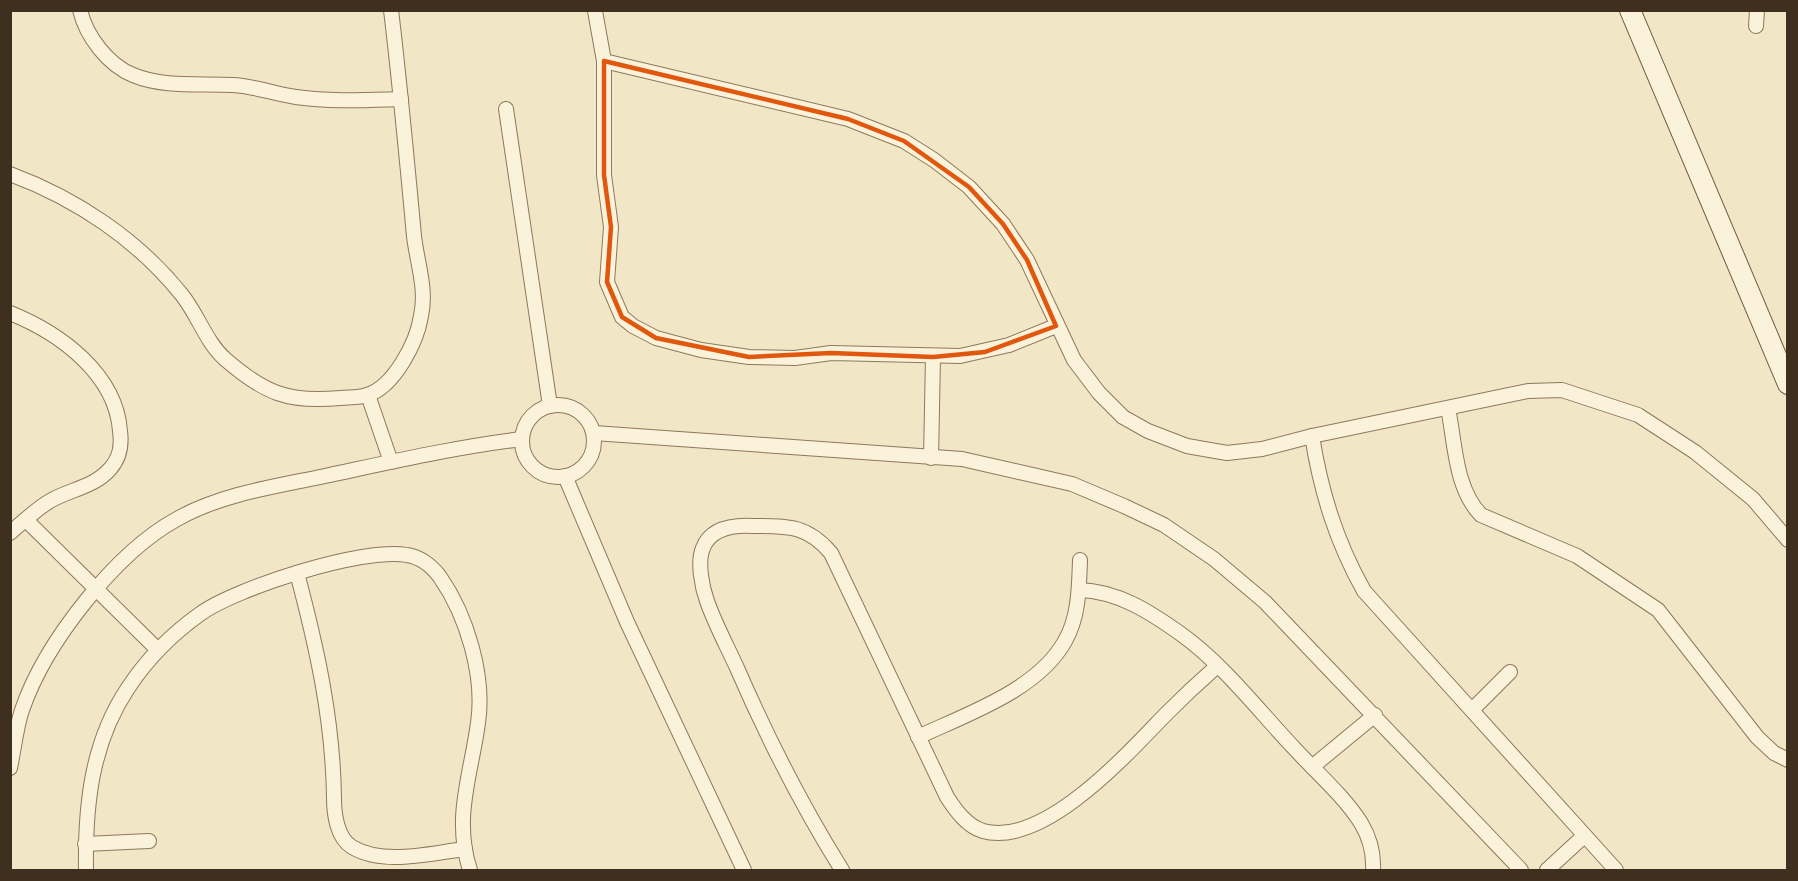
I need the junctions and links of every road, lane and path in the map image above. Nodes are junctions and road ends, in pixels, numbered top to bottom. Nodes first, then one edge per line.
1 (80, 10) edge
2 (391, 10) edge
3 (1630, 10) edge
4 (1757, 10) edge
5 (595, 11) edge
6 (1756, 26) dead end
7 (604, 61) junction
8 (401, 99) junction
9 (506, 109) dead end
10 (10, 174) edge
11 (10, 314) edge
12 (1056, 326) junction
13 (933, 357) junction
14 (1788, 384) edge
15 (368, 395) junction
16 (549, 406) junction
17 (1448, 408) junction
18 (594, 433) junction
19 (1312, 436) junction
20 (522, 439) junction
21 (931, 458) junction
22 (391, 462) junction
23 (565, 476) junction
24 (26, 520) junction
25 (10, 533) edge
26 (1788, 540) edge
27 (1080, 560) dead end
28 (297, 573) junction
29 (96, 590) junction
30 (1078, 590) junction
31 (158, 650) junction
32 (1216, 667) junction
33 (1510, 672) dead end
34 (1472, 710) junction
35 (1375, 716) junction
36 (918, 737) junction
37 (1788, 760) edge
38 (1312, 767) junction
39 (10, 768) edge
40 (1584, 836) junction
41 (149, 841) dead end
42 (86, 844) junction
43 (465, 849) junction
44 (86, 870) edge
45 (470, 870) edge
46 (744, 870) edge
47 (842, 870) edge
48 (1373, 870) edge
49 (1521, 870) edge
50 (1547, 870) edge
51 (1616, 870) edge

1 - 8 street
2 - 8 street
3 - 14 main road
4 - 6 street
5 - 7 street
7 - 12 street
7 - 13 street
8 - 15 street
9 - 16 street
10 - 15 street
11 - 24 street
12 - 13 street
12 - 19 street
13 - 21 street
15 - 22 street
16 - 18 street
16 - 20 street
17 - 19 street
17 - 26 street
17 - 37 street
18 - 21 street
18 - 23 street
19 - 34 street
20 - 22 street
20 - 23 street
21 - 35 street
22 - 29 street
23 - 46 street
24 - 25 street
24 - 29 street
27 - 30 street
28 - 31 street
28 - 43 street
28 - 43 street
29 - 31 street
29 - 39 street
30 - 32 street
30 - 36 street
31 - 42 street
32 - 36 street
32 - 38 street
33 - 34 street
34 - 40 street
35 - 38 street
35 - 49 street
36 - 47 street
38 - 48 street
40 - 50 street
40 - 51 street
41 - 42 street
42 - 44 street
43 - 45 street

